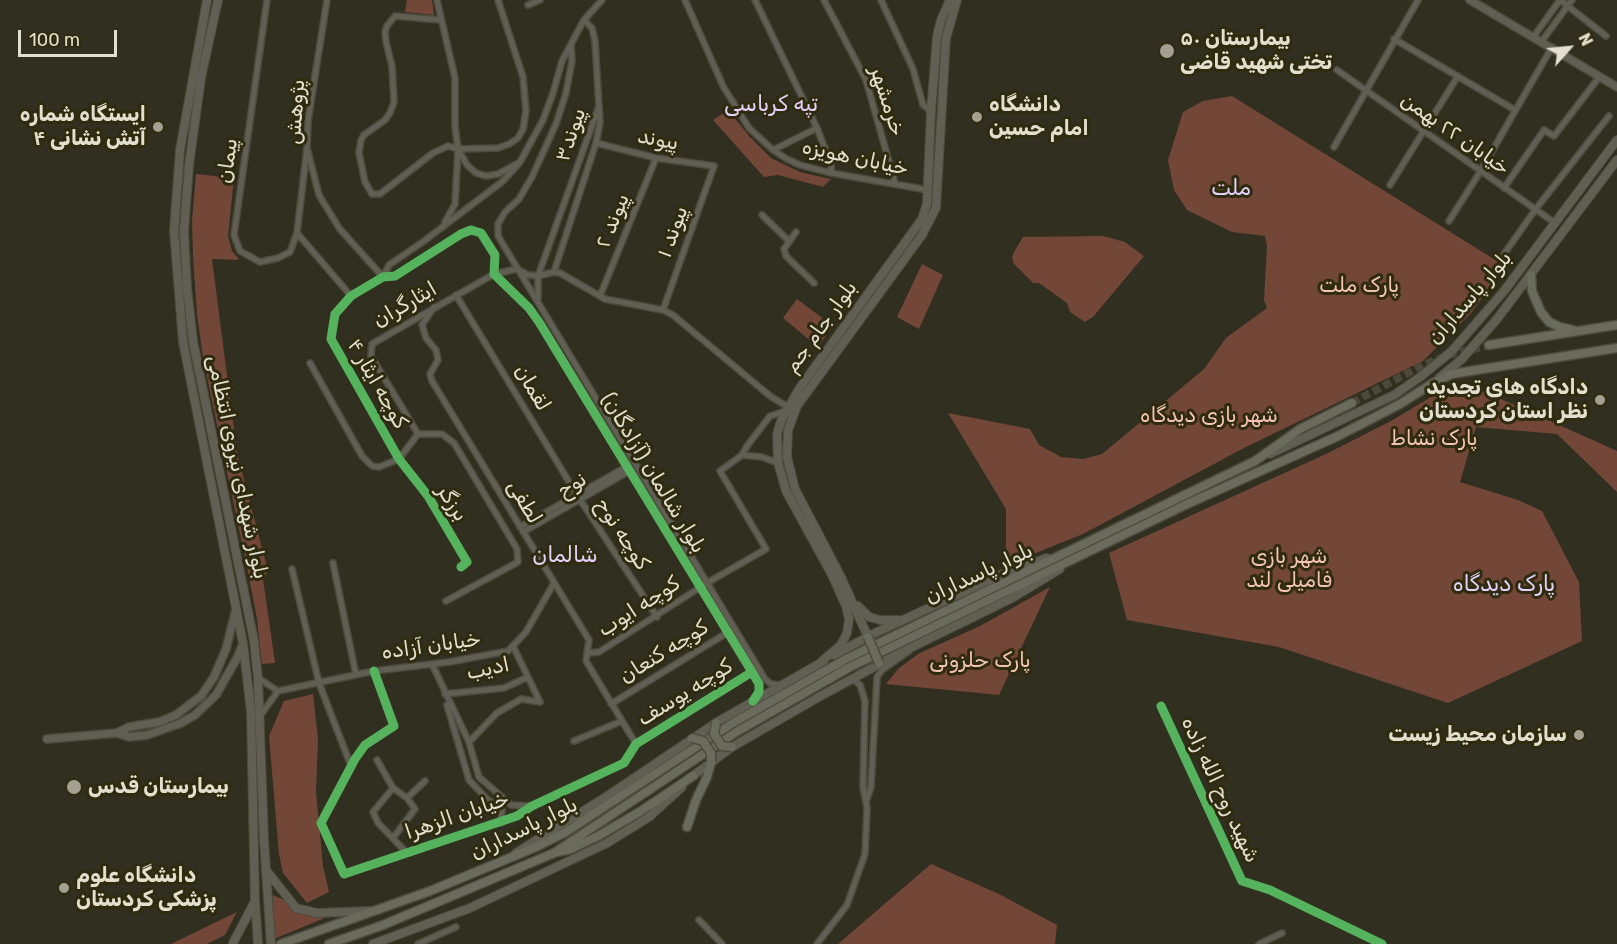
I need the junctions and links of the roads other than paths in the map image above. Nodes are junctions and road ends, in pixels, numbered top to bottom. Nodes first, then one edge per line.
1 (207, 0) edge
2 (218, 0) edge
3 (267, 0) edge
4 (327, 0) edge
5 (437, 0) edge
6 (498, 0) edge
7 (540, 0) edge
8 (602, 0) edge
9 (685, 0) edge
10 (755, 0) edge
11 (824, 0) edge
12 (881, 0) edge
13 (950, 0) edge
14 (957, 0) edge
15 (1418, 0) edge
16 (1470, 0) edge
17 (1560, 0) edge
18 (1572, 0) edge
19 (528, 5) dead end
20 (1568, 6) junction
21 (441, 20) junction
22 (584, 20) junction
23 (1534, 36) junction
24 (1606, 36) dead end
25 (1394, 39) junction
26 (1542, 41) junction
27 (571, 46) junction
28 (1552, 47) junction
29 (1337, 70) dead end
30 (1458, 76) junction
31 (1600, 76) junction
32 (1616, 87) edge
33 (1365, 90) junction
34 (600, 103) junction
35 (1515, 110) junction
36 (931, 111) junction
37 (1609, 116) dead end
38 (817, 128) junction
39 (1424, 132) junction
40 (1617, 140) edge
41 (596, 143) junction
42 (1334, 147) dead end
43 (307, 148) junction
44 (458, 149) junction
45 (774, 150) junction
46 (656, 158) junction
47 (1617, 160) edge
48 (520, 162) junction
49 (714, 166) joint
50 (1480, 172) junction
51 (831, 173) junction
52 (895, 183) junction
53 (1390, 185) dead end
54 (1504, 188) junction
55 (928, 190) junction
56 (1535, 210) junction
57 (762, 215) dead end
58 (1449, 221) dead end
59 (1555, 223) junction
60 (445, 224) junction
61 (796, 232) dead end
62 (297, 233) junction
63 (789, 242) junction
64 (1502, 257) dead end
65 (517, 269) junction
66 (554, 272) junction
67 (495, 274) junction
68 (1532, 274) junction
69 (538, 276) junction
70 (383, 277) junction
71 (814, 283) dead end
72 (456, 295) junction
73 (351, 296) junction
74 (600, 296) junction
75 (541, 306) junction
76 (434, 307) junction
77 (663, 310) junction
78 (1617, 325) edge
79 (1579, 331) junction
80 (1490, 345) tunnel mouth
81 (1617, 348) edge
82 (310, 363) dead end
83 (1433, 383) junction
84 (591, 389) junction
85 (583, 393) junction
86 (1352, 402) tunnel mouth
87 (787, 409) junction
88 (210, 426) junction
89 (201, 429) junction
90 (418, 434) junction
91 (742, 455) junction
92 (399, 459) junction
93 (1255, 461) junction
94 (778, 463) junction
95 (636, 464) junction
96 (628, 468) junction
97 (579, 497) junction
98 (799, 506) junction
99 (522, 530) junction
100 (1077, 548) junction
101 (1081, 557) junction
102 (333, 563) dead end
103 (461, 567) dead end
104 (292, 569) dead end
105 (554, 583) junction
106 (707, 583) junction
107 (700, 587) junction
108 (850, 596) junction
109 (446, 601) dead end
110 (236, 606) junction
111 (657, 617) junction
112 (902, 620) junction
113 (735, 628) junction
114 (728, 632) junction
115 (868, 637) junction
116 (243, 643) junction
117 (917, 645) junction
118 (513, 646) junction
119 (227, 647) junction
120 (239, 653) junction
121 (587, 653) junction
122 (821, 662) junction
123 (879, 663) junction
124 (432, 664) junction
125 (374, 671) junction
126 (752, 672) junction
127 (356, 675) junction
128 (528, 676) junction
129 (258, 678) junction
130 (852, 678) junction
131 (319, 683) junction
132 (782, 685) junction
133 (278, 691) junction
134 (445, 694) junction
135 (753, 701) junction
136 (612, 704) junction
137 (1161, 706) dead end
138 (260, 716) junction
139 (622, 721) junction
140 (716, 723) junction
141 (117, 733) junction
142 (873, 733) junction
143 (864, 734) junction
144 (692, 738) junction
145 (47, 739) dead end
146 (574, 741) dead end
147 (468, 742) junction
148 (636, 744) junction
149 (732, 747) junction
150 (377, 760) dead end
151 (711, 762) junction
152 (351, 766) junction
153 (693, 776) junction
154 (425, 781) dead end
155 (393, 788) junction
156 (407, 798) junction
157 (867, 801) junction
158 (532, 806) junction
159 (501, 823) junction
160 (687, 827) dead end
161 (393, 838) junction
162 (407, 852) junction
163 (554, 852) junction
164 (511, 857) junction
165 (266, 870) junction
166 (255, 901) junction
167 (377, 911) junction
168 (699, 920) dead end
169 (269, 922) junction
170 (256, 923) junction
171 (456, 927) dead end
172 (1282, 933) dead end
173 (233, 944) edge
174 (258, 944) edge
175 (271, 944) edge
176 (281, 944) edge
177 (328, 944) edge
178 (373, 944) edge
179 (418, 944) edge
180 (722, 944) edge
181 (817, 944) edge
182 (1259, 944) edge
183 (1382, 944) edge

1 - 89 main road, بلوار شهدای نیروی انتظامی
2 - 88 main road, بلوار شهدای نیروی انتظامی
3 - 62 street, پیمان
4 - 43 street, پژوهش
5 - 21 street
6 - 44 street
7 - 19 street
8 - 22 street
9 - 45 street, خیابان هویزه
10 - 38 street
11 - 52 street, خرمشهر
12 - 36 street
13 - 36 main road, بلوار جام جم
14 - 98 main road, بلوار جام جم
15 - 25 street
16 - 23 street
17 - 20 street
17 - 23 street
18 - 20 street
20 - 24 street
20 - 26 street
21 - 44 street
21 - 44 street
22 - 27 street
22 - 34 street
23 - 26 street
25 - 30 street
25 - 33 street
26 - 28 street
27 - 48 street
27 - 65 street, بلوار شالمان (آزادگان)
28 - 31 street
28 - 35 street
29 - 33 street, خیابان ۲۲ بهمن
30 - 35 street
30 - 39 street
31 - 32 street
31 - 54 street
33 - 39 street, خیابان ۲۲ بهمن
33 - 42 street
34 - 41 street, پیوند۳
34 - 69 street, پیوند۳
35 - 50 street
36 - 55 main road, بلوار جام جم
37 - 56 street
38 - 45 street
38 - 51 street
39 - 50 street, خیابان ۲۲ بهمن
39 - 53 street
40 - 59 main road, بلوار پاسداران
41 - 46 street, پیوند
41 - 66 street, پیوند۳
43 - 62 street
43 - 70 street, پژوهش
44 - 48 street
44 - 60 street
45 - 51 street, خیابان هویزه
46 - 49 street, پیوند
46 - 74 street, پیوند ۲
47 - 68 main road, بلوار پاسداران
48 - 60 street
49 - 77 street, پیوند ۱
50 - 54 street, خیابان ۲۲ بهمن
50 - 58 street
51 - 52 street, خیابان هویزه
52 - 55 street, خیابان هویزه
54 - 56 street, خیابان ۲۲ بهمن
55 - 87 main road, بلوار جام جم
56 - 59 street, خیابان ۲۲ بهمن
56 - 64 street
57 - 63 street
59 - 93 main road, بلوار پاسداران
60 - 70 street
61 - 63 street
62 - 73 street
63 - 71 street
65 - 67 street, ایثارگران
65 - 69 street
65 - 75 street, بلوار شالمان (آزادگان)
66 - 69 street
66 - 74 street
67 - 70 street
67 - 72 street, ایثارگران
67 - 85 street, بلوار شالمان (آزادگان)
68 - 79 main road
68 - 83 main road, بلوار پاسداران
69 - 75 street
70 - 73 street, کوچه ایثار ۴
72 - 76 street, ایثارگران
72 - 97 street, لقمان
73 - 92 street, کوچه ایثار ۴
74 - 77 street
75 - 84 street, بلوار شالمان (آزادگان)
76 - 90 street, ایثارگران
76 - 99 street, لطفی
77 - 87 street
78 - 79 main road
79 - 80 main road
81 - 83 main road
82 - 92 street
83 - 101 main road, بلوار پاسداران
84 - 85 street
84 - 95 street, بلوار شالمان (آزادگان)
85 - 96 street, بلوار شالمان (آزادگان)
86 - 93 main road
87 - 91 street
87 - 94 main road, بلوار جام جم
88 - 89 main road
88 - 129 main road, بلوار شهدای نیروی انتظامی
89 - 110 main road, بلوار شهدای نیروی انتظامی
90 - 92 street
90 - 109 street
91 - 94 street
91 - 106 street, کوچه ایوب
92 - 103 street, برزگر
93 - 100 main road, بلوار پاسداران
94 - 98 main road, بلوار جام جم
95 - 96 street
95 - 106 street, بلوار شالمان (آزادگان)
96 - 97 street
96 - 107 street, بلوار شالمان (آزادگان)
97 - 99 street
97 - 111 street, کوچه نوح
98 - 108 main road, بلوار جام جم
98 - 122 main road, بلوار جام جم
99 - 105 street, لطفی
100 - 112 main road
100 - 164 main road, بلوار پاسداران
101 - 117 main road
101 - 163 main road, بلوار پاسداران
102 - 127 street
104 - 131 street
105 - 118 street, خیابان آزاده
105 - 121 street, لطفی
106 - 107 street, کوچه ایوب
106 - 113 street, بلوار شالمان (آزادگان)
107 - 111 street, کوچه ایوب
107 - 114 street, بلوار شالمان (آزادگان)
108 - 112 main road
108 - 115 main road, بلوار جام جم
110 - 116 main road, بلوار شهدای نیروی انتظامی
110 - 119 street
111 - 121 street, کوچه ایوب
112 - 115 main road
113 - 114 street, کوچه کنعان
113 - 132 street, بلوار شالمان (آزادگان)
114 - 126 street, بلوار شالمان (آزادگان)
114 - 136 street, کوچه کنعان
115 - 122 main road
115 - 123 main road, bridge
116 - 120 street
116 - 166 main road, بلوار شهدای نیروی انتظامی
117 - 123 main road
117 - 142 street
118 - 124 street, خیابان آزاده
118 - 128 street
119 - 120 street
119 - 141 street
120 - 141 street
121 - 136 street, لطفی
122 - 132 main road
123 - 130 main road
124 - 125 street, خیابان آزاده
124 - 134 street
125 - 127 street, خیابان آزاده
125 - 152 street
126 - 135 street, بلوار شالمان (آزادگان)
126 - 148 street, کوچه یوسف
127 - 131 street, خیابان آزاده
128 - 134 street, ادیب
128 - 147 street, ادیب
129 - 133 street
129 - 138 main road, بلوار شهدای نیروی انتظامی
130 - 143 street
130 - 149 main road
131 - 133 street, خیابان آزاده
131 - 152 street
132 - 135 main road
133 - 138 street
134 - 147 street
134 - 159 street
135 - 140 main road
136 - 139 street, لطفی
137 - 183 street, شهید روح الله زاده
138 - 165 main road, بلوار شهدای نیروی انتظامی
139 - 146 street
139 - 148 street, لطفی
140 - 144 main road
140 - 149 main road, bridge
141 - 145 street
142 - 143 street
142 - 157 street
143 - 157 street
144 - 151 main road, bridge
144 - 164 main road
147 - 158 street
148 - 158 street, خیابان الزهرا
149 - 151 main road
150 - 155 street
151 - 153 main road
151 - 160 main road
152 - 162 street, خیابان الزهرا
153 - 163 main road
153 - 178 main road
154 - 156 street
155 - 156 street
155 - 161 street
156 - 161 street
157 - 181 street
158 - 159 street, خیابان الزهرا
159 - 162 street, خیابان الزهرا
161 - 162 street
163 - 177 main road, بلوار پاسداران
164 - 167 main road, بلوار پاسداران
165 - 167 main road
165 - 169 main road, بلوار شهدای نیروی انتظامی
166 - 170 main road, بلوار شهدای نیروی انتظامی
166 - 173 main road
167 - 176 main road, بلوار پاسداران
168 - 180 street
169 - 170 main road
169 - 175 main road, بلوار شهدای نیروی انتظامی
170 - 174 main road, بلوار شهدای نیروی انتظامی
171 - 179 street
172 - 182 street

